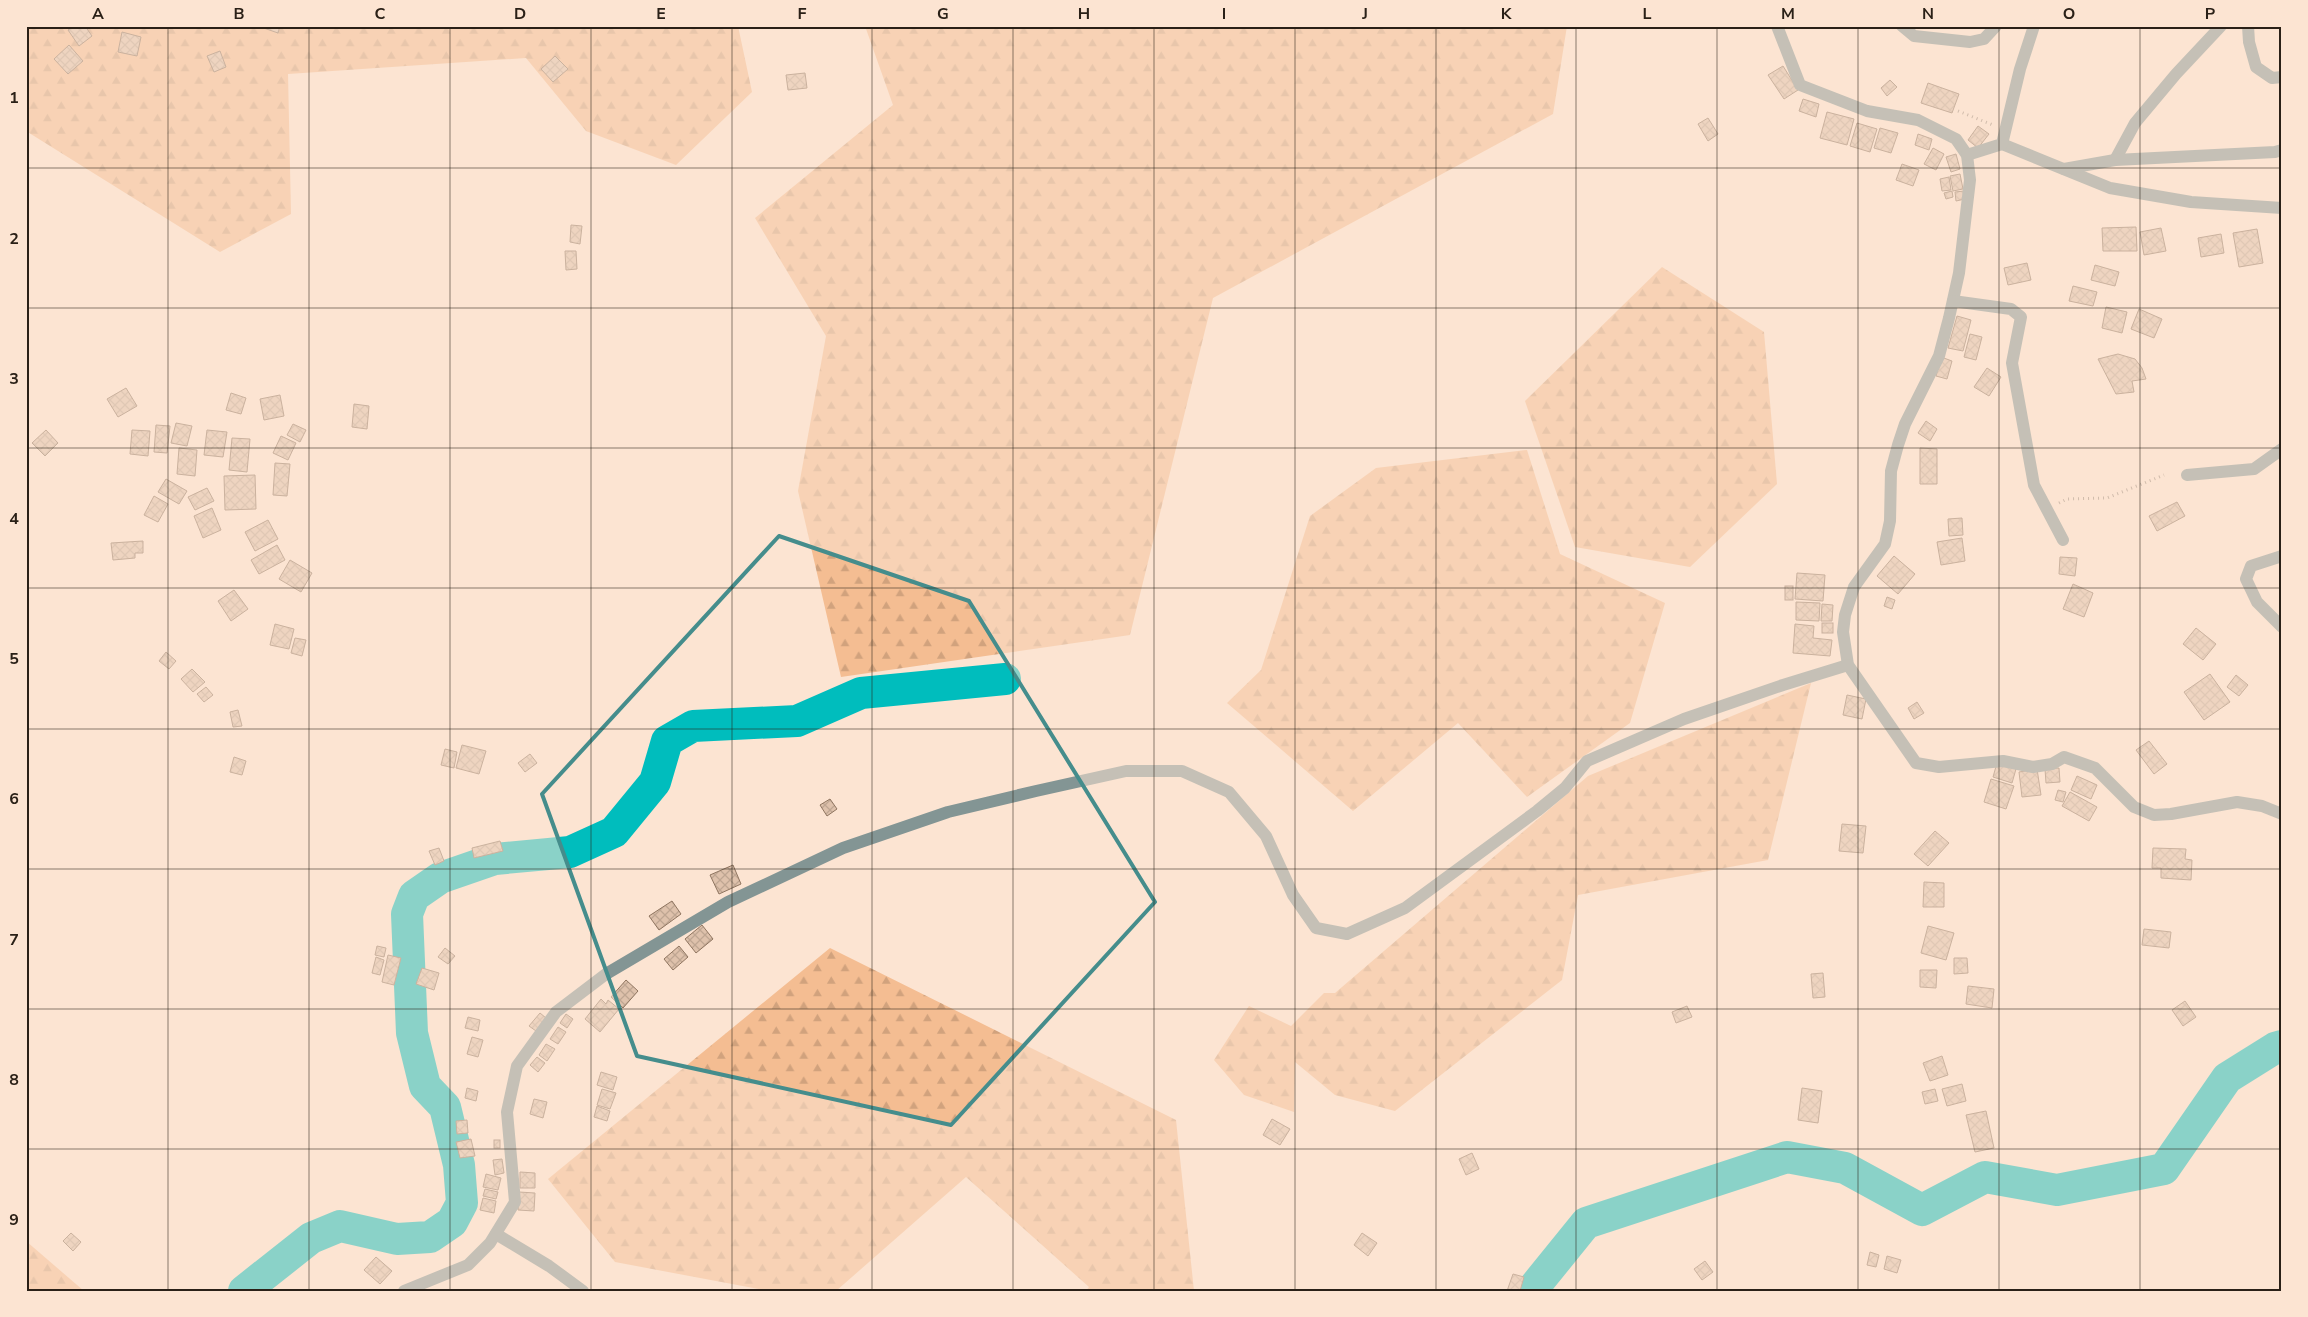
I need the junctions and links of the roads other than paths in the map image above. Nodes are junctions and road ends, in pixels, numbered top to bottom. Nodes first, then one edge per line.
1 (1777, 26) edge
2 (1902, 26) edge
3 (1996, 26) edge
4 (2034, 26) edge
5 (2221, 26) edge
6 (2248, 26) edge
7 (2282, 77) edge
8 (2002, 144) junction
9 (2282, 150) edge
10 (1967, 155) junction
11 (2115, 160) junction
12 (2064, 169) junction
13 (2282, 208) edge
14 (1953, 302) junction
15 (2282, 449) edge
16 (2187, 475) dead end
17 (2064, 540) dead end
18 (2282, 556) edge
19 (2282, 627) edge
20 (1848, 666) junction
21 (2282, 814) edge
22 (496, 1234) junction
23 (404, 1291) edge
24 (583, 1291) edge

1 - 10 street
2 - 3 street
4 - 8 street
5 - 11 street
6 - 7 street
8 - 10 street
8 - 12 street
9 - 11 street
10 - 14 street
11 - 12 street
12 - 13 street
14 - 17 street
14 - 20 street
15 - 16 street
18 - 19 street
20 - 21 street
20 - 22 street
22 - 23 street
22 - 24 street

